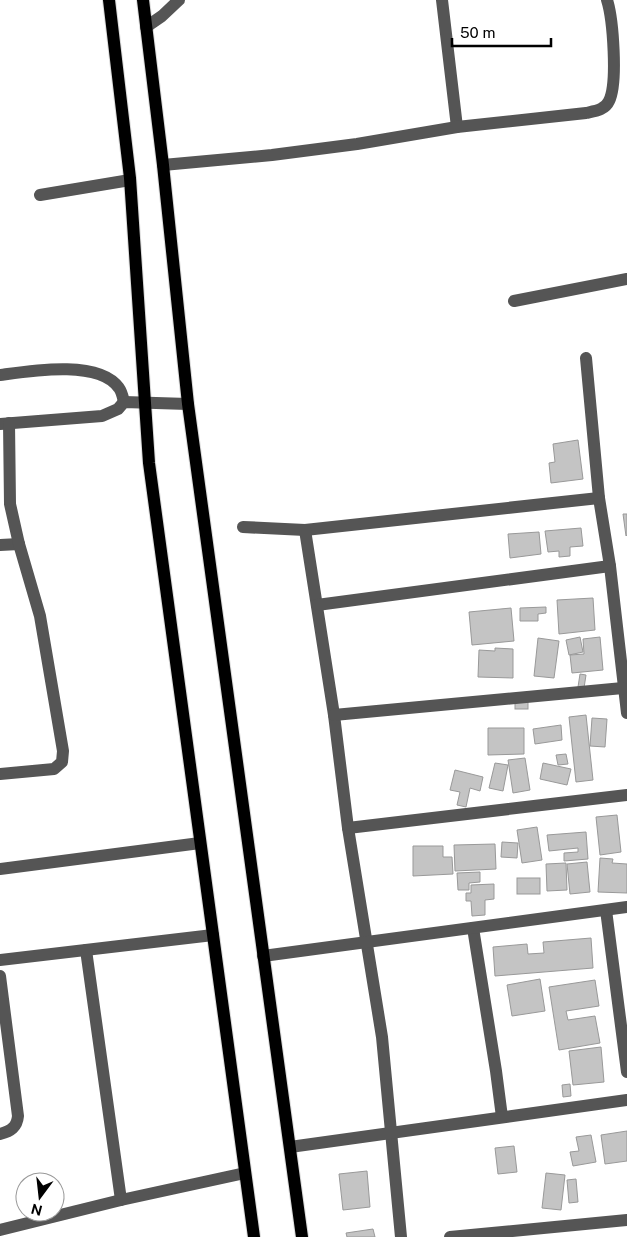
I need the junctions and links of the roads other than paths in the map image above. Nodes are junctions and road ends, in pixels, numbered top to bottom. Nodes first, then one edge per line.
1 (109, 0) edge
2 (143, 0) edge
3 (179, 0) edge
4 (442, 0) edge
5 (607, 0) edge
6 (146, 26) junction
7 (457, 127) junction
8 (163, 165) junction
9 (130, 180) junction
10 (40, 195) dead end
11 (627, 279) edge
12 (514, 301) dead end
13 (586, 358) dead end
14 (0, 375) edge
15 (124, 402) junction
16 (144, 403) junction
17 (188, 404) junction
18 (5, 423) edge
19 (599, 498) junction
20 (243, 527) dead end
21 (305, 530) junction
22 (0, 544) edge
23 (19, 544) junction
24 (610, 566) junction
25 (317, 605) junction
26 (624, 688) junction
27 (627, 713) edge
28 (334, 715) junction
29 (0, 774) edge
30 (627, 795) edge
31 (348, 828) junction
32 (200, 843) junction
33 (0, 868) edge
34 (627, 907) edge
35 (606, 910) junction
36 (472, 928) junction
37 (213, 935) junction
38 (366, 942) junction
39 (86, 950) junction
40 (263, 956) junction
41 (0, 960) edge
42 (0, 976) edge
43 (4, 1038) edge
44 (627, 1072) edge
45 (627, 1100) edge
46 (502, 1117) junction
47 (392, 1132) junction
48 (0, 1134) edge
49 (290, 1147) junction
50 (245, 1173) junction
51 (122, 1200) junction
52 (627, 1220) edge
53 (0, 1230) edge
54 (254, 1237) edge
55 (302, 1237) edge
56 (401, 1237) edge
57 (450, 1237) edge

1 - 9 main road
2 - 6 main road
3 - 6 street
4 - 7 street
5 - 7 street
6 - 8 main road
7 - 8 street
8 - 17 main road
9 - 10 street
9 - 16 main road
11 - 12 street
13 - 19 street
14 - 15 street
15 - 16 street
15 - 18 street
16 - 17 street
16 - 32 main road
17 - 40 main road
18 - 23 street
19 - 21 street
19 - 24 street
20 - 21 street
21 - 25 street
22 - 23 street
23 - 29 street
24 - 25 street
24 - 26 street
25 - 28 street
26 - 27 street
26 - 28 street
28 - 31 street
30 - 31 street
31 - 38 street
32 - 33 street
32 - 37 main road
34 - 35 street
35 - 36 street
35 - 44 street
36 - 38 street
36 - 46 street
37 - 39 street
37 - 50 main road
38 - 40 street
38 - 47 street
39 - 41 street
39 - 51 street
40 - 49 main road
42 - 43 street
43 - 48 street
45 - 46 street
46 - 47 street
47 - 49 street
47 - 56 street
49 - 55 main road
50 - 51 street
50 - 54 main road
51 - 53 street
52 - 57 street

